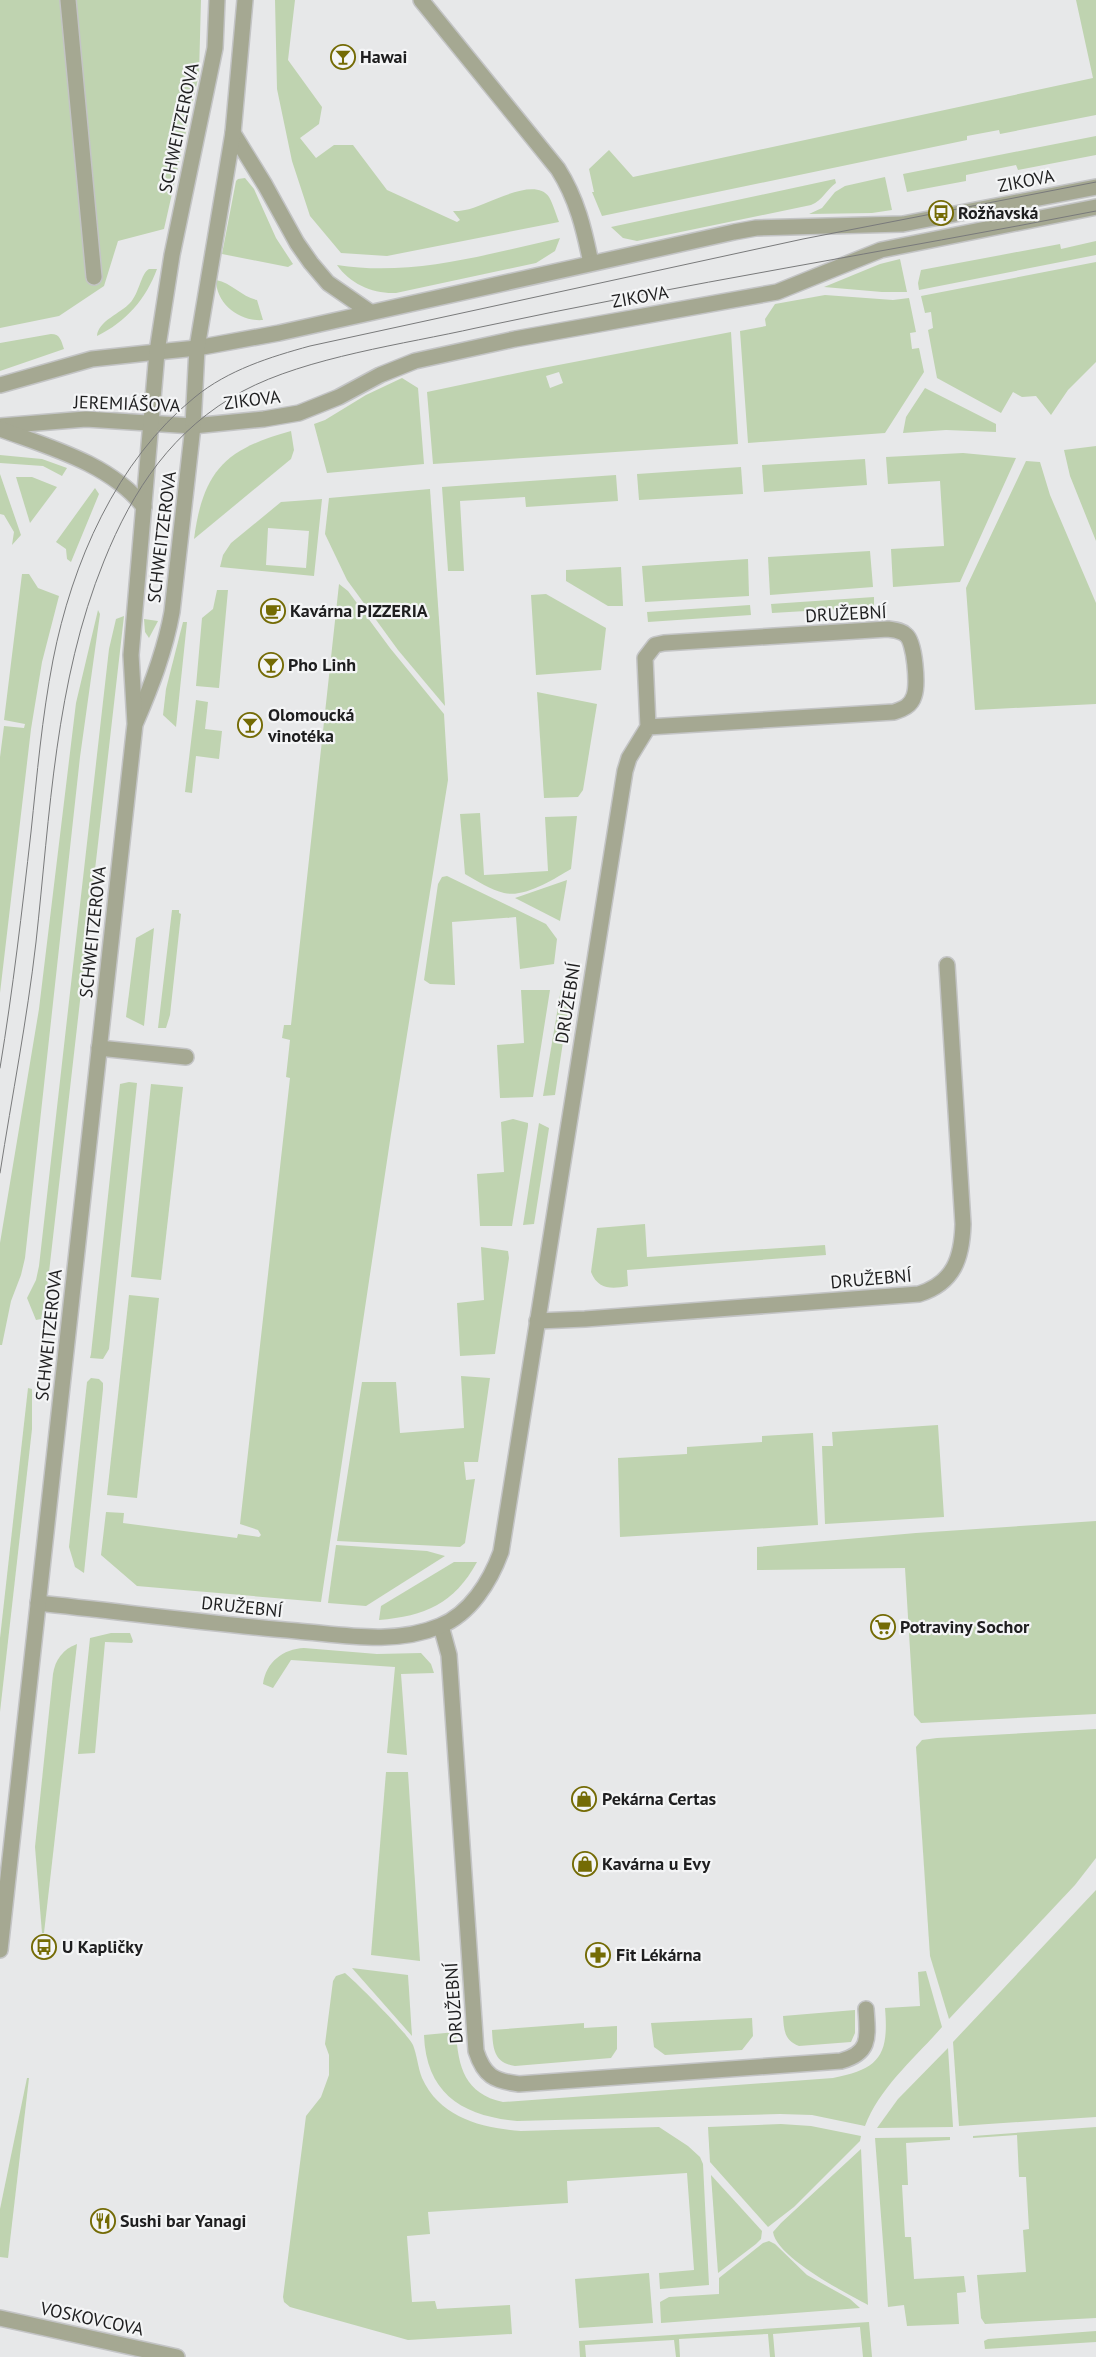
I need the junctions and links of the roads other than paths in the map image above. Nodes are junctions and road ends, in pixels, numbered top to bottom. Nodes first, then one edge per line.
1 (68, 0) edge
2 (217, 0) edge
3 (245, 0) edge
4 (421, 0) edge
5 (233, 133) junction
6 (1096, 187) edge
7 (1096, 207) edge
8 (591, 263) junction
9 (94, 277) dead end
10 (370, 312) junction
11 (197, 348) junction
12 (157, 352) junction
13 (0, 385) edge
14 (151, 423) junction
15 (193, 426) junction
16 (0, 428) edge
17 (144, 508) junction
18 (135, 724) junction
19 (648, 727) junction
20 (947, 965) dead end
21 (99, 1048) junction
22 (186, 1057) dead end
23 (537, 1321) junction
24 (38, 1603) junction
25 (441, 1626) junction
26 (0, 1950) edge
27 (866, 2009) dead end
28 (0, 2318) edge
29 (177, 2357) edge

1 - 9 street
2 - 12 street, SCHWEITZEROVA
3 - 5 street, SCHWEITZEROVA
4 - 8 street
5 - 10 street
5 - 11 street, SCHWEITZEROVA
6 - 8 street, ZIKOVA
7 - 15 street, ZIKOVA
8 - 10 street, ZIKOVA
10 - 11 street, ZIKOVA
11 - 12 street
11 - 15 street, SCHWEITZEROVA
12 - 13 street
12 - 14 street, SCHWEITZEROVA
14 - 15 street, JEREMIÁŠOVA
14 - 16 street, JEREMIÁŠOVA
14 - 17 street, SCHWEITZEROVA
15 - 18 street, SCHWEITZEROVA
16 - 17 street, JEREMIÁŠOVA
17 - 18 street, SCHWEITZEROVA
18 - 21 street, SCHWEITZEROVA
19 - 19 street, DRUŽEBNÍ
19 - 23 street, DRUŽEBNÍ
20 - 23 street, DRUŽEBNÍ
21 - 22 street
21 - 24 street, SCHWEITZEROVA
23 - 25 street, DRUŽEBNÍ
24 - 25 street, DRUŽEBNÍ
24 - 26 street, SCHWEITZEROVA
25 - 27 street, DRUŽEBNÍ
28 - 29 street, VOSKOVCOVA

